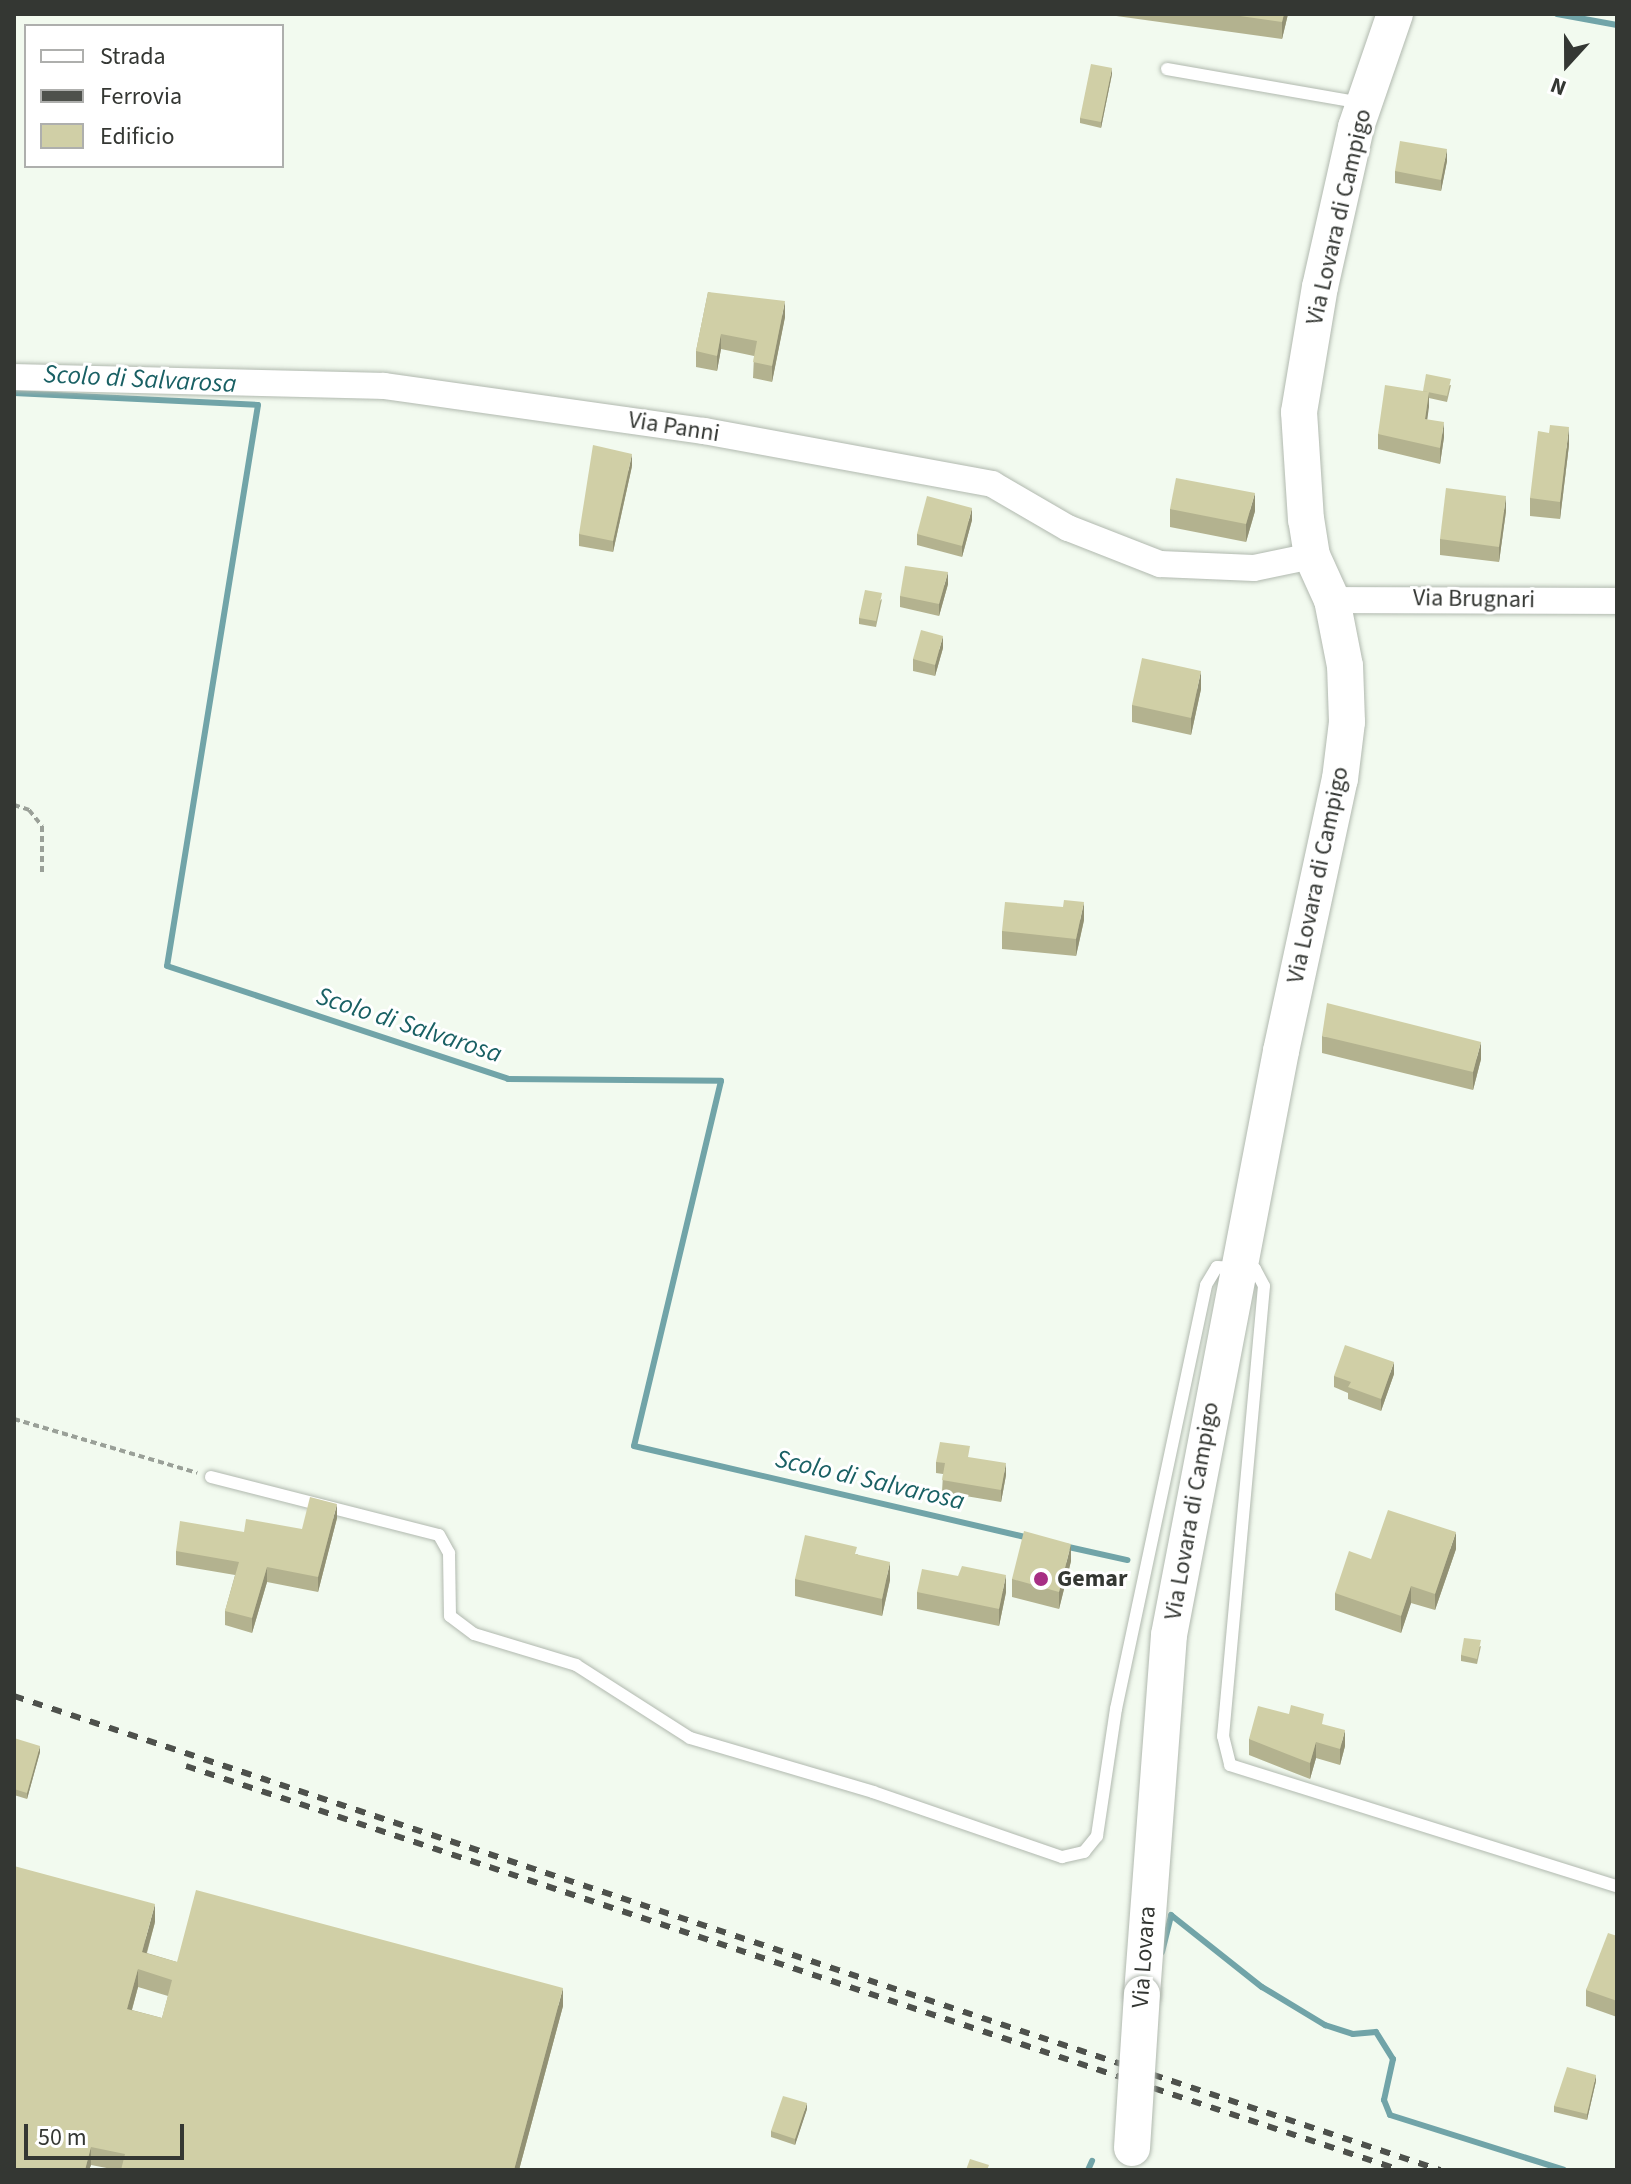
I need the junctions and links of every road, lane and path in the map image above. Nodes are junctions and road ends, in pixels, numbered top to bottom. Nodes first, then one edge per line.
1 (1395, 14) edge
2 (1167, 69) dead end
3 (1364, 104) junction
4 (14, 377) edge
5 (1312, 556) junction
6 (1332, 600) junction
7 (1617, 601) edge
8 (14, 805) edge
9 (42, 872) dead end
10 (1238, 1265) junction
11 (14, 1419) edge
12 (211, 1477) joint
13 (1157, 1743) joint
14 (1617, 1886) edge
15 (1131, 2159) edge

1 - 3 street, Via Lovara di Campigo
2 - 3 lane
3 - 5 street, Via Lovara di Campigo
4 - 5 street, Via Panni
5 - 6 street, Via Lovara di Campigo
6 - 7 street, Via Brugnari
6 - 10 street, Via Lovara di Campigo
8 - 9 path
10 - 12 lane
10 - 13 street, Via Lovara di Campigo
10 - 14 lane
11 - 12 path
13 - 15 street, Via Lovara, bridge

